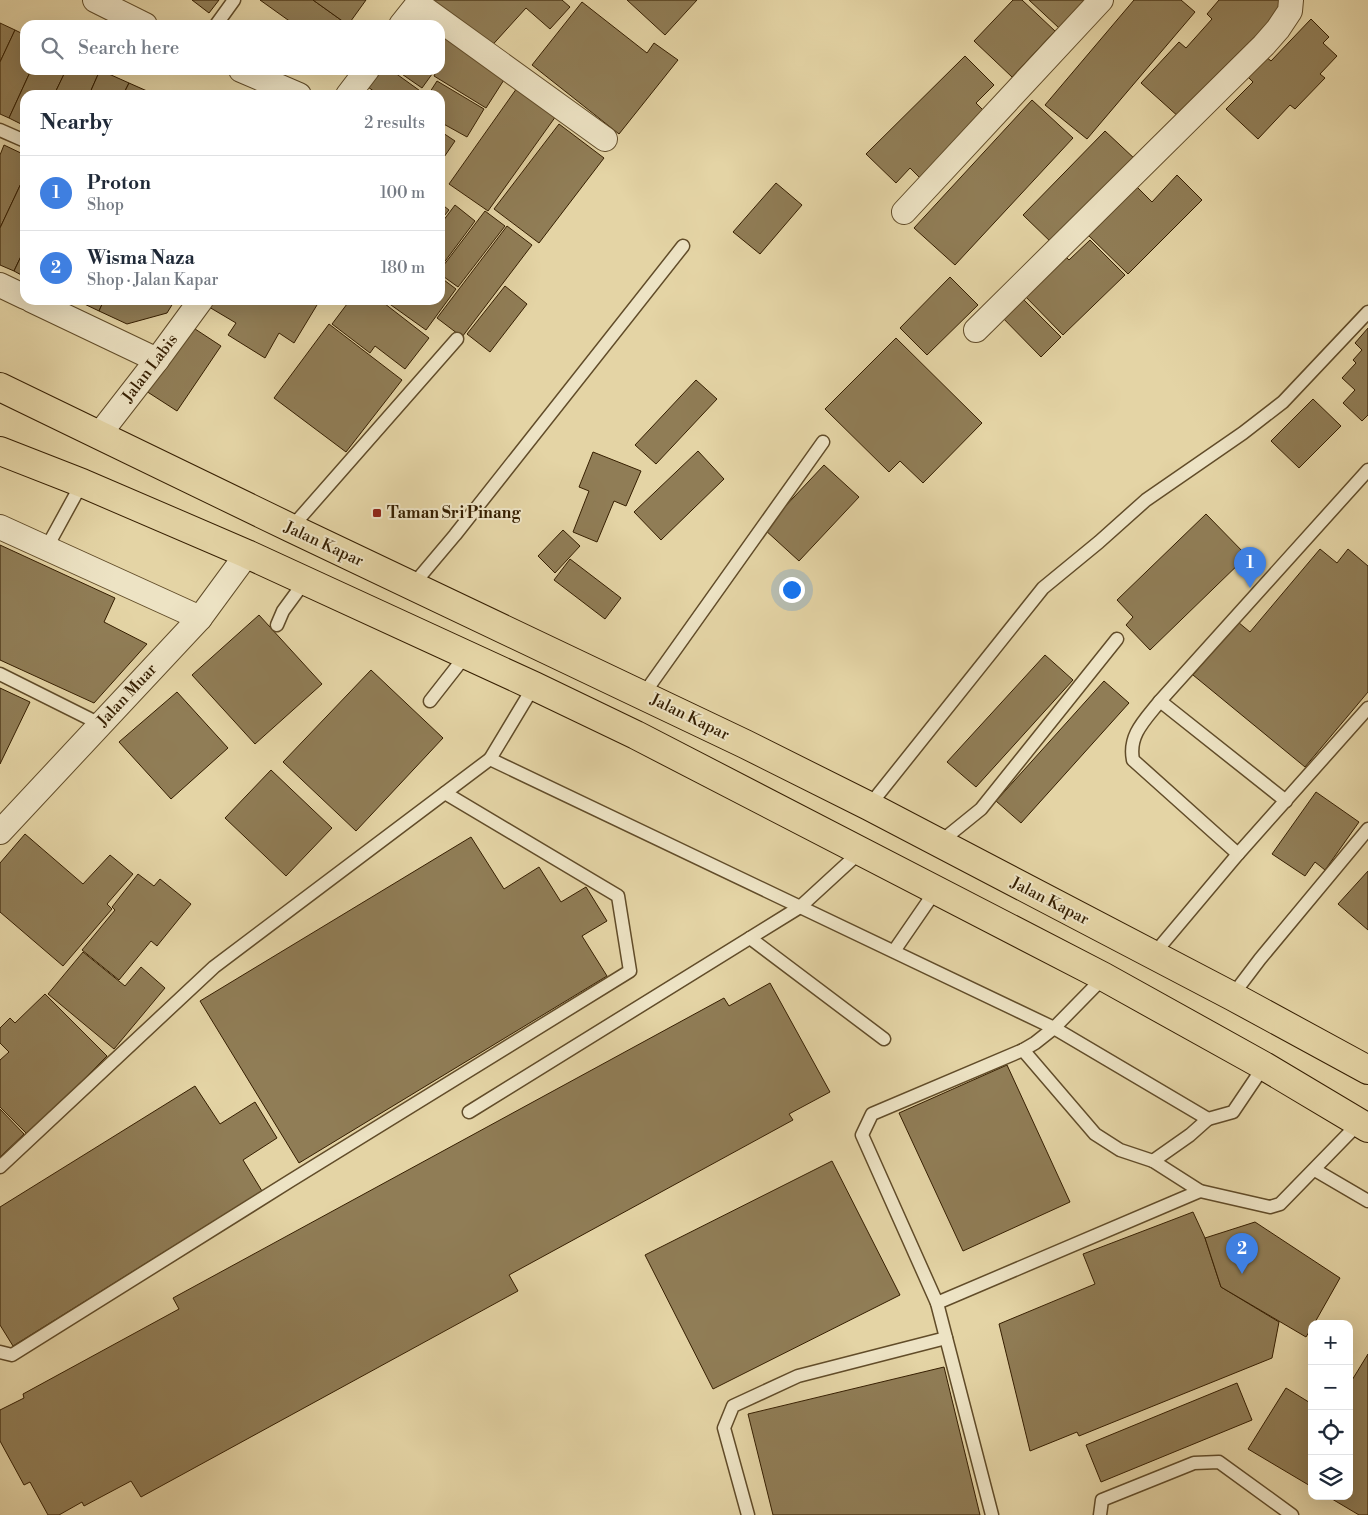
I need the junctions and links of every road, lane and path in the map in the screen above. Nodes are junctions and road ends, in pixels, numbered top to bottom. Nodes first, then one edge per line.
1 (95, 0) edge
2 (234, 0) edge
3 (1100, 0) edge
4 (1291, 0) edge
5 (419, 2) edge
6 (135, 20) edge
7 (220, 20) edge
8 (406, 20) edge
9 (443, 20) edge
10 (445, 21) edge
11 (253, 75) edge
12 (363, 75) edge
13 (287, 90) edge
14 (352, 90) edge
15 (0, 130) edge
16 (20, 139) edge
17 (605, 140) dead end
18 (904, 212) dead end
19 (683, 246) dead end
20 (0, 285) edge
21 (20, 295) edge
22 (42, 305) edge
23 (197, 305) edge
24 (1368, 312) edge
25 (976, 330) dead end
26 (457, 338) dead end
27 (157, 360) junction
28 (0, 387) edge
29 (98, 436) junction
30 (823, 442) dead end
31 (0, 451) edge
32 (1368, 470) edge
33 (82, 483) junction
34 (0, 527) edge
35 (291, 528) junction
36 (47, 547) junction
37 (247, 554) junction
38 (305, 581) junction
39 (412, 586) junction
40 (200, 618) junction
41 (277, 625) dead end
42 (1118, 639) dead end
43 (466, 655) junction
44 (0, 674) edge
45 (534, 686) junction
46 (643, 695) junction
47 (430, 701) dead end
48 (1160, 701) junction
49 (1368, 708) edge
50 (100, 724) junction
51 (490, 759) junction
52 (446, 793) junction
53 (1286, 801) junction
54 (869, 806) junction
55 (1368, 829) edge
56 (0, 832) edge
57 (938, 843) junction
58 (861, 851) junction
59 (1238, 854) junction
60 (936, 890) junction
61 (800, 907) junction
62 (750, 938) junction
63 (894, 951) junction
64 (1153, 955) junction
65 (1104, 977) junction
66 (1232, 996) junction
67 (1054, 1028) junction
68 (884, 1039) dead end
69 (1023, 1050) junction
70 (1264, 1066) junction
71 (1368, 1070) edge
72 (469, 1112) dead end
73 (1208, 1119) junction
74 (1364, 1125) edge
75 (1153, 1161) junction
76 (0, 1167) edge
77 (1314, 1170) junction
78 (1200, 1191) junction
79 (1368, 1201) edge
80 (937, 1303) junction
81 (946, 1338) junction
82 (0, 1352) edge
83 (748, 1515) edge
84 (992, 1515) edge
85 (1100, 1515) edge
86 (1292, 1515) edge

1 - 6 street
2 - 7 lane
3 - 18 street
4 - 25 street
5 - 8 street
5 - 9 street
10 - 17 street
11 - 13 street
12 - 14 street
15 - 16 lane
19 - 39 lane
20 - 21 street
22 - 27 street
23 - 27 street, Jalan Labis
24 - 54 lane
26 - 35 lane
27 - 29 street, Jalan Labis
28 - 29 highway, Jalan Kapar
29 - 35 highway, Jalan Kapar
30 - 46 lane
31 - 33 highway
32 - 48 lane
33 - 36 lane
33 - 37 highway
34 - 36 street
35 - 39 highway, Jalan Kapar
36 - 40 street
37 - 38 highway
37 - 40 street, Jalan Muar
38 - 41 lane
38 - 43 highway
39 - 46 highway, Jalan Kapar
40 - 50 street, Jalan Muar
42 - 57 lane
43 - 45 highway
43 - 47 lane
44 - 50 lane
45 - 51 lane
45 - 58 highway
46 - 54 highway, Jalan Kapar
48 - 53 lane
48 - 59 lane
49 - 53 lane
50 - 56 street, Jalan Muar
51 - 52 lane
51 - 61 lane
52 - 76 lane
52 - 82 lane
53 - 59 lane
54 - 57 highway, Jalan Kapar
55 - 66 lane
57 - 64 highway, Jalan Kapar
58 - 60 highway
58 - 61 lane
59 - 64 lane
60 - 63 lane
60 - 65 highway
61 - 62 lane
61 - 63 lane
62 - 68 lane
62 - 72 lane
63 - 67 lane
64 - 66 highway, Jalan Kapar
65 - 67 lane
65 - 70 highway
66 - 71 highway, Jalan Kapar
67 - 69 lane
67 - 73 lane
69 - 75 lane
69 - 80 lane
70 - 73 lane
70 - 74 highway
73 - 75 lane
74 - 77 lane
75 - 78 lane
77 - 78 lane
77 - 79 lane
78 - 80 lane
80 - 81 lane
81 - 83 lane
81 - 84 lane
85 - 86 lane

